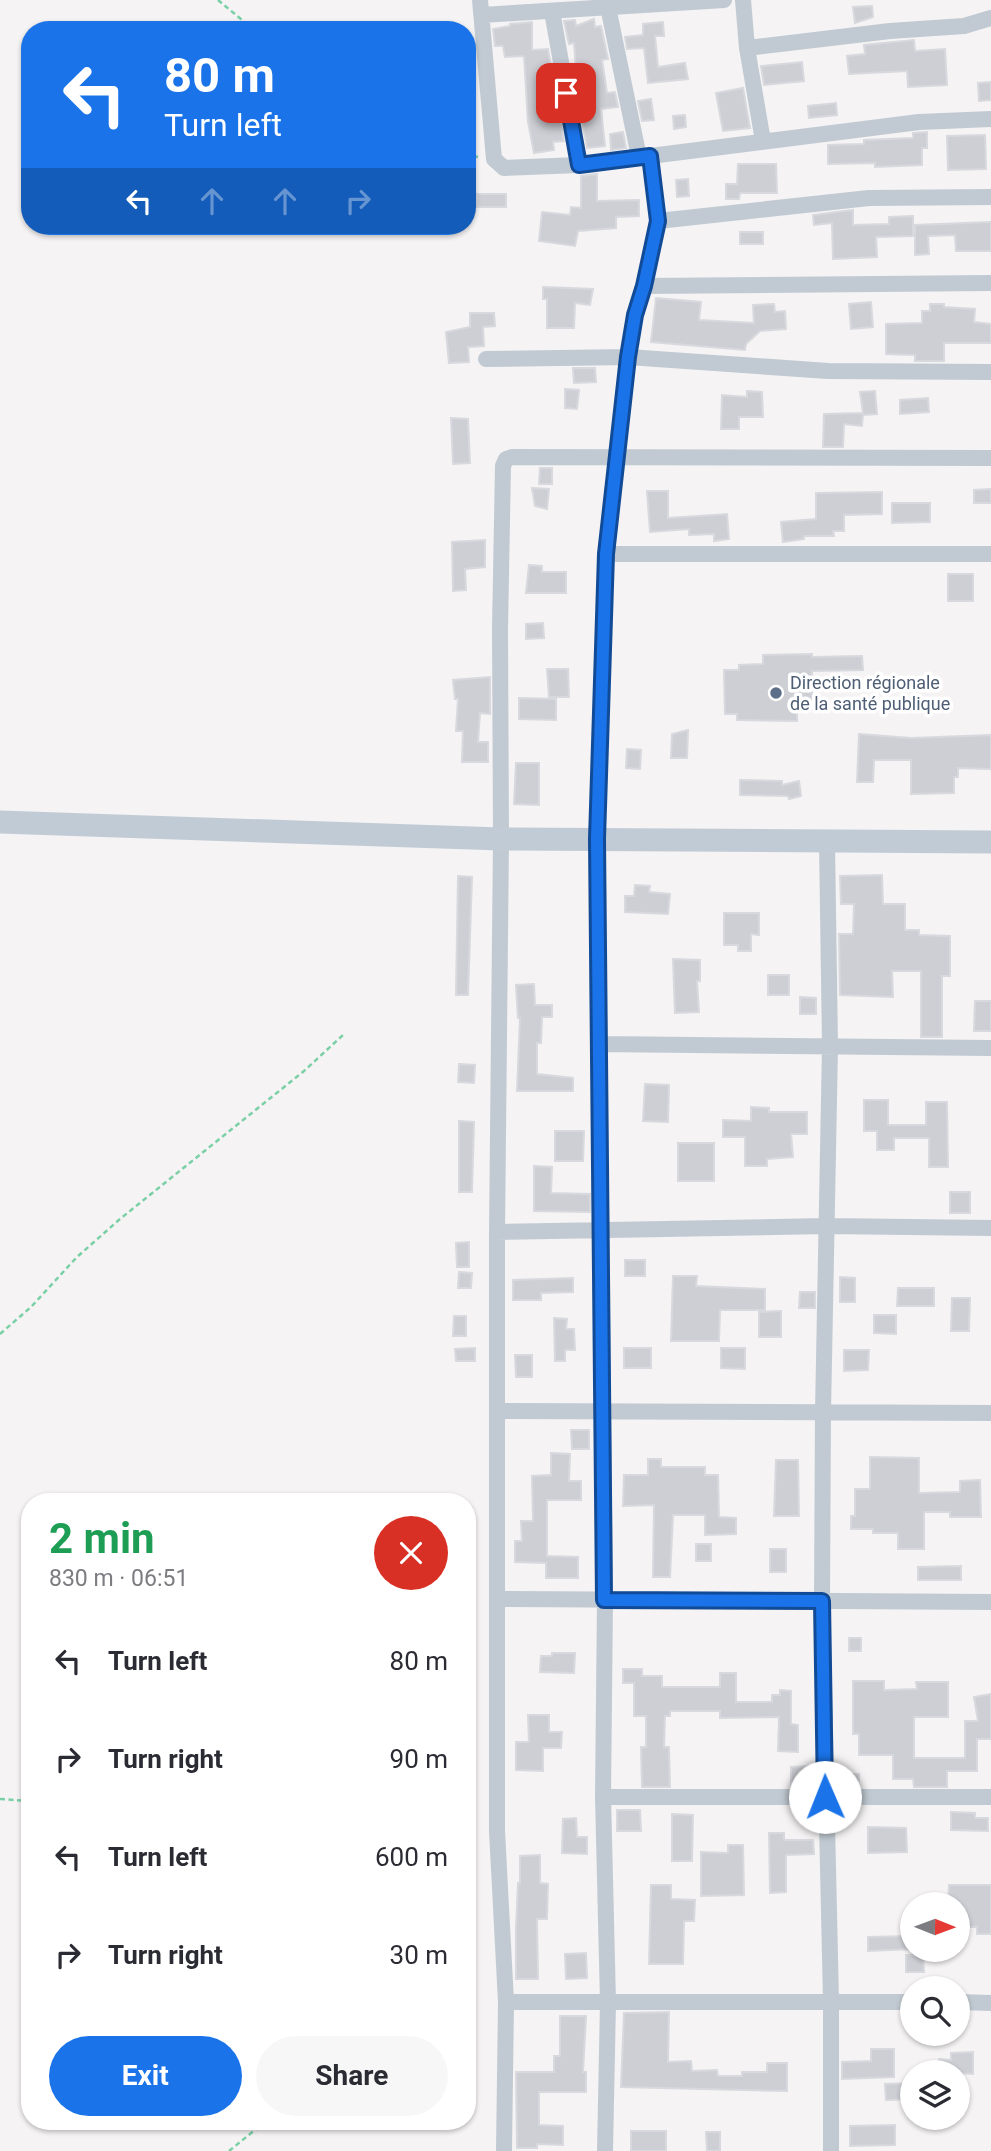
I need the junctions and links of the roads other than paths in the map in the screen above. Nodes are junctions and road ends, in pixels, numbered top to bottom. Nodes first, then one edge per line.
1 (724, 0) edge
2 (743, 0) edge
3 (608, 7) junction
4 (481, 8) edge
5 (551, 11) junction
6 (991, 18) edge
7 (747, 47) junction
8 (991, 119) edge
9 (763, 141) junction
10 (645, 156) junction
11 (579, 165) junction
12 (991, 197) edge
13 (658, 221) junction
14 (991, 283) edge
15 (644, 286) junction
16 (628, 357) junction
17 (486, 359) dead end
18 (991, 372) edge
19 (617, 458) junction
20 (991, 458) edge
21 (606, 554) junction
22 (991, 554) edge
23 (0, 822) edge
24 (501, 839) junction
25 (597, 839) junction
26 (827, 842) junction
27 (991, 842) edge
28 (599, 1044) junction
29 (830, 1046) junction
30 (991, 1048) edge
31 (826, 1226) junction
32 (991, 1228) edge
33 (600, 1230) junction
34 (496, 1231) junction
35 (497, 1411) junction
36 (603, 1412) junction
37 (822, 1413) junction
38 (991, 1413) edge
39 (496, 1599) junction
40 (604, 1600) junction
41 (822, 1601) junction
42 (991, 1602) edge
43 (604, 1797) junction
44 (825, 1797) junction
45 (991, 1797) edge
46 (831, 2001) junction
47 (506, 2002) junction
48 (608, 2002) junction
49 (900, 2002) edge
50 (970, 2002) edge
51 (991, 2003) edge
52 (504, 2151) edge
53 (606, 2151) edge
54 (831, 2151) edge

1 - 3 street
2 - 7 street
3 - 5 street
3 - 10 street
4 - 5 street
4 - 11 street
5 - 11 street
6 - 7 street
7 - 9 street
8 - 9 street
9 - 10 street
10 - 11 street
10 - 13 street
12 - 13 street
13 - 15 street
14 - 15 street
15 - 16 street
16 - 17 street
16 - 18 street
16 - 19 street
19 - 20 street
19 - 21 street
19 - 24 street
21 - 22 street
21 - 25 street
23 - 24 street
24 - 25 street
24 - 34 street
25 - 26 street
25 - 28 street
26 - 27 street
26 - 29 street
28 - 29 street
28 - 33 street
29 - 30 street
29 - 31 street
31 - 32 street
31 - 33 street
31 - 37 street
33 - 34 street
33 - 36 street
34 - 35 street
35 - 36 street
35 - 39 street
36 - 37 street
36 - 40 street
37 - 38 street
37 - 41 street
39 - 40 street
39 - 47 street
40 - 41 street
40 - 43 street
41 - 42 street
41 - 44 street
43 - 44 street
43 - 48 street
44 - 45 street
44 - 46 street
46 - 48 street
46 - 49 street
46 - 54 street
47 - 48 street
47 - 52 street
48 - 53 street
50 - 51 street

